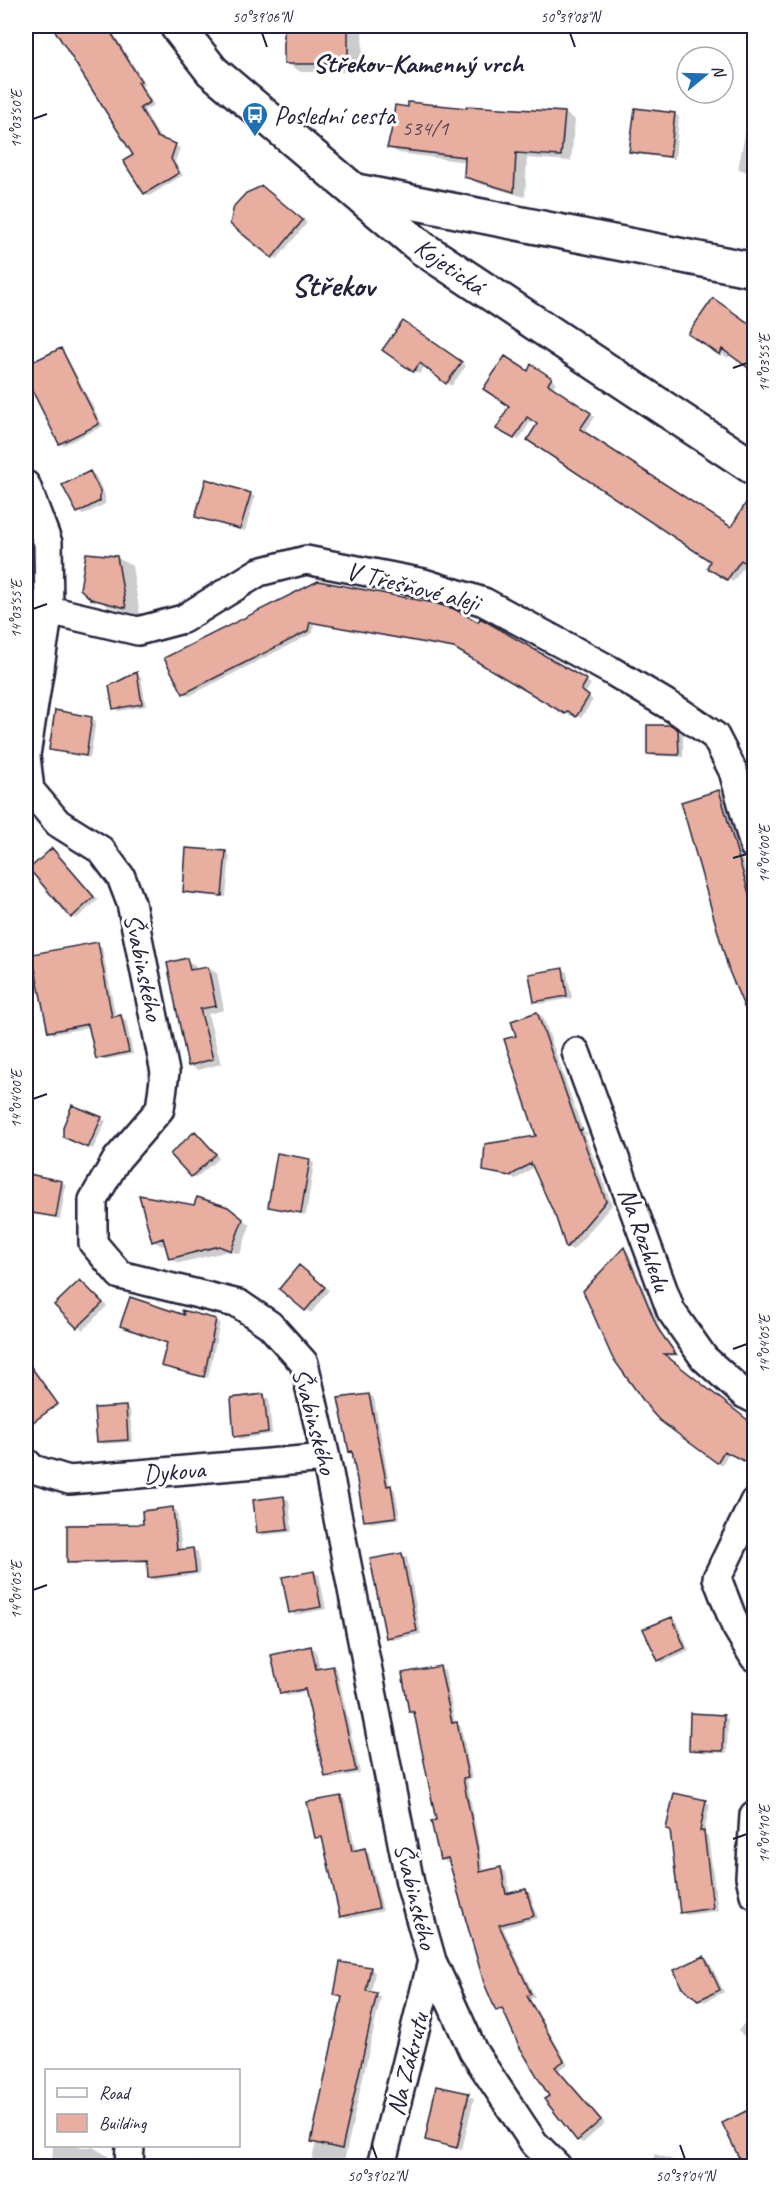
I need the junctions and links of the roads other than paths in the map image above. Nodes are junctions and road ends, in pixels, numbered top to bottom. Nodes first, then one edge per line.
1 (177, 26) edge
2 (352, 190) junction
3 (754, 270) edge
4 (754, 468) edge
5 (26, 485) edge
6 (49, 610) junction
7 (26, 756) edge
8 (754, 846) edge
9 (576, 1052) dead end
10 (754, 1399) edge
11 (326, 1458) junction
12 (26, 1462) edge
13 (754, 1502) edge
14 (754, 1657) edge
15 (754, 1815) edge
16 (754, 1894) edge
17 (432, 1962) junction
18 (129, 2147) edge
19 (129, 2166) edge
20 (381, 2166) edge
21 (557, 2166) edge

1 - 2 street, Kojetická
2 - 3 street
2 - 4 street, Kojetická
5 - 6 street, Švabinského
6 - 7 street, Švabinského
6 - 8 street, V Třešňové aleji
7 - 11 street, Švabinského
9 - 10 street, Na Rozhledu
11 - 12 street, Dykova
11 - 17 street, Švabinského
13 - 14 street
15 - 16 street
17 - 20 street, Na Zákrutu
17 - 21 street, Švabinského
18 - 19 street

